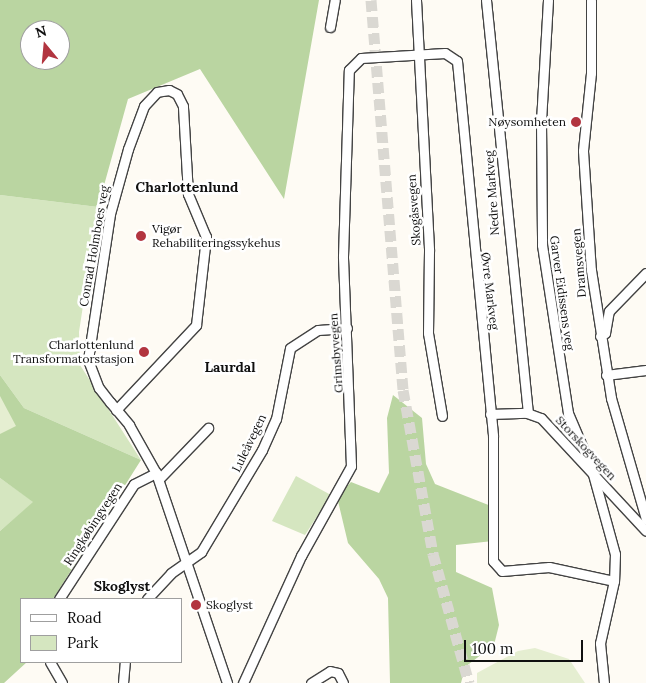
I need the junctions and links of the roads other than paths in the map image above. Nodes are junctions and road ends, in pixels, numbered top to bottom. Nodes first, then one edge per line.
1 (334, 0) edge
2 (416, 0) edge
3 (486, 0) edge
4 (548, 0) edge
5 (591, 0) edge
6 (330, 27) dead end
7 (417, 54) junction
8 (646, 273) edge
9 (347, 328) junction
10 (600, 336) junction
11 (646, 370) edge
12 (606, 375) junction
13 (116, 410) junction
14 (528, 413) junction
15 (490, 414) junction
16 (442, 416) dead end
17 (208, 428) dead end
18 (592, 473) junction
19 (157, 476) junction
20 (646, 519) edge
21 (646, 532) edge
22 (186, 564) junction
23 (614, 581) junction
24 (60, 598) edge
25 (149, 598) edge
26 (51, 663) edge
27 (125, 663) edge
28 (62, 683) edge
29 (123, 683) edge
30 (227, 683) edge
31 (243, 683) edge
32 (312, 683) edge
33 (344, 683) edge
34 (604, 683) edge

1 - 6 street
2 - 7 street, Skogåsvegen
3 - 14 street, Nedre Markveg
4 - 18 street, Garver Eidissens veg
5 - 10 street, Dramsvegen
7 - 9 street, Grimsbyvegen
7 - 15 street, Øvre Markveg
7 - 16 street, Skogåsvegen
8 - 10 street
9 - 22 street, Luleåvegen
9 - 31 street, Grimsbyvegen
10 - 12 street, Dramsvegen
11 - 12 street
12 - 20 street, Dramsvegen
13 - 13 street, Conrad Holmboes veg
13 - 19 street, Conrad Holmboes veg
14 - 15 street
14 - 18 street, Storskogvegen
15 - 23 street, Øvre Markveg
17 - 19 street
18 - 21 street, Storskogvegen
18 - 23 street, Garver Eidissens veg
19 - 22 street, Conrad Holmboes veg
19 - 24 street, Ringkøbingvegen
22 - 25 street, Luleåvegen
22 - 30 street, Conrad Holmboes veg
23 - 34 street, Garver Eidissens veg
26 - 28 street
27 - 29 street
32 - 33 street

